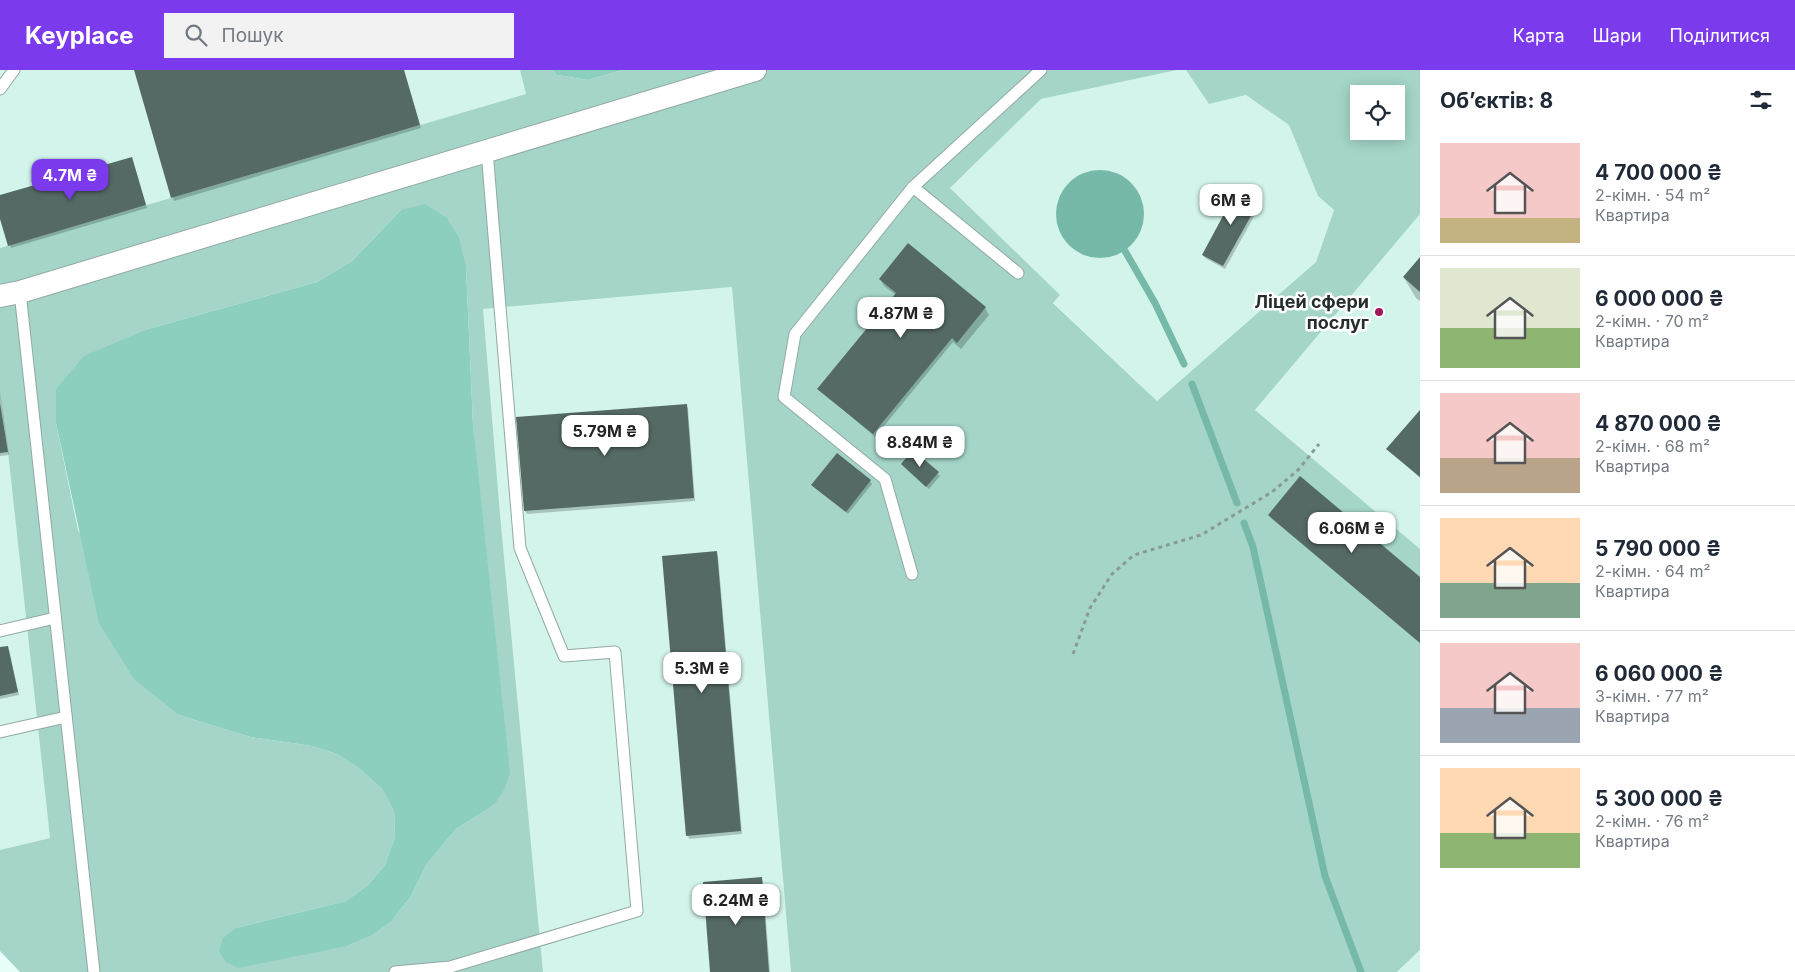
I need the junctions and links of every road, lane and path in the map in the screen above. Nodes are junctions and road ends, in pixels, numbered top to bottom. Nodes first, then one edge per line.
1 (14, 70) edge
2 (756, 70) edge
3 (1041, 70) edge
4 (0, 89) edge
5 (486, 151) junction
6 (914, 187) junction
7 (1018, 273) dead end
8 (10, 294) edge
9 (1319, 444) dead end
10 (912, 574) dead end
11 (55, 618) junction
12 (0, 631) edge
13 (1073, 654) dead end
14 (66, 717) junction
15 (0, 732) edge
16 (450, 967) junction
17 (94, 972) edge
18 (395, 972) edge
19 (463, 972) edge

1 - 4 lane
2 - 5 street
3 - 6 lane
5 - 8 street
5 - 16 lane
6 - 7 lane
6 - 10 lane
8 - 11 lane
9 - 13 path
11 - 12 lane
11 - 14 lane
14 - 15 lane
14 - 17 lane
16 - 18 lane
16 - 19 lane

